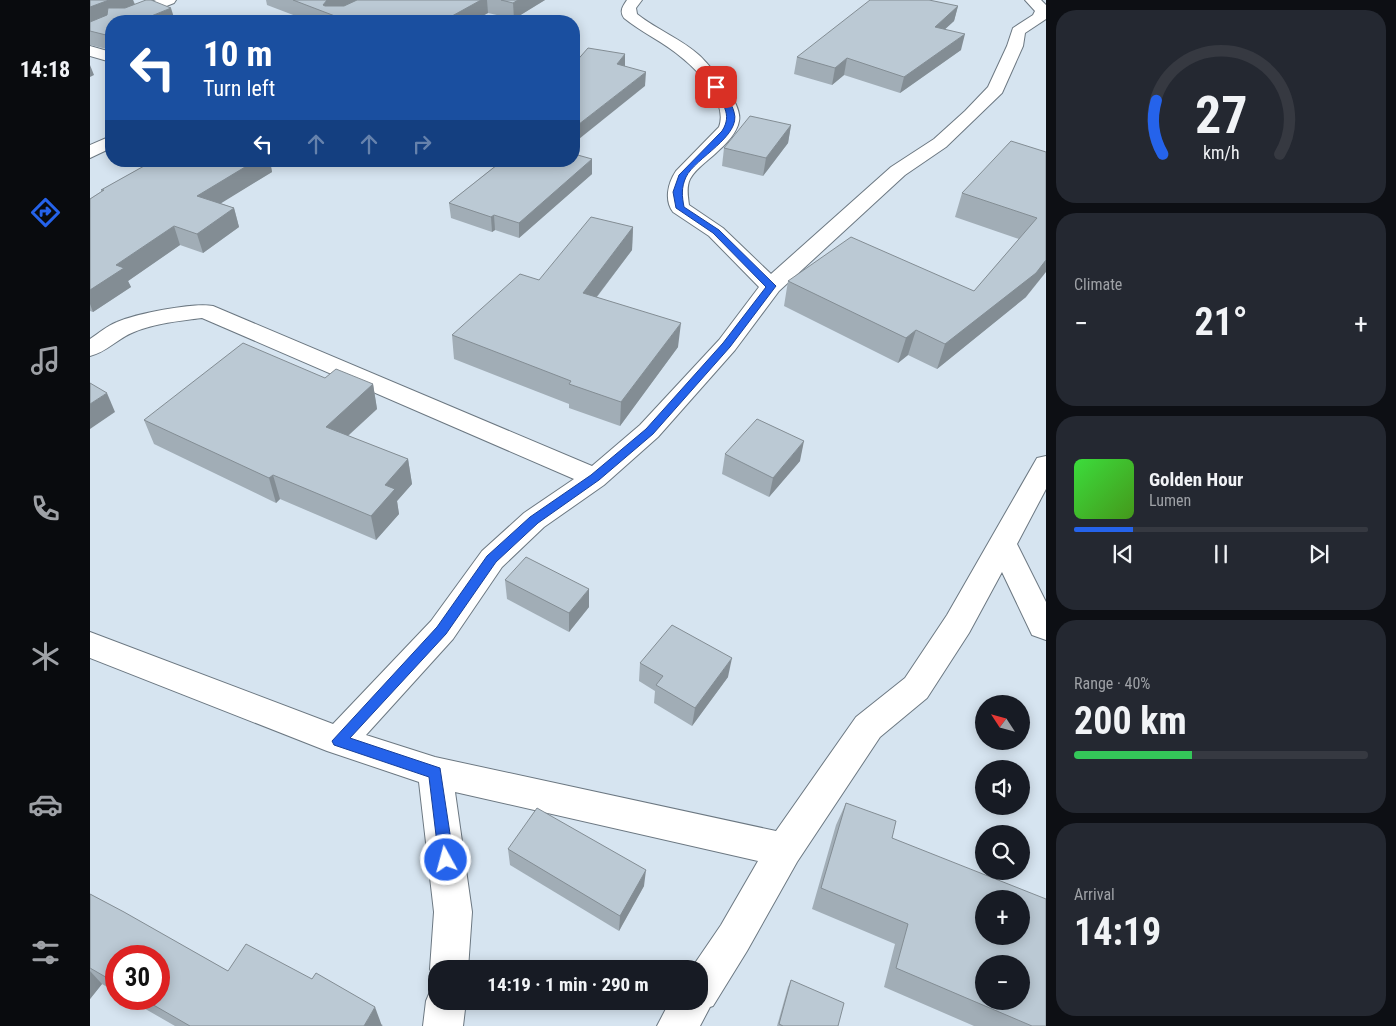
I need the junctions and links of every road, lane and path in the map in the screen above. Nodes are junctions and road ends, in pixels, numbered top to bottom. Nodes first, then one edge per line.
1 (169, 0) edge
2 (635, 0) edge
3 (1032, 0) edge
4 (133, 15) edge
5 (90, 50) edge
6 (105, 55) edge
7 (105, 144) edge
8 (90, 152) edge
9 (771, 286) junction
10 (90, 349) edge
11 (1046, 464) edge
12 (595, 478) junction
13 (1002, 544) junction
14 (1046, 628) edge
15 (90, 645) edge
16 (339, 741) junction
17 (435, 772) junction
18 (784, 850) junction
19 (450, 960) edge
20 (708, 978) edge
21 (445, 1010) edge
22 (687, 1010) edge
23 (443, 1026) edge
24 (676, 1026) edge

1 - 4 street
2 - 9 street
3 - 9 street
5 - 6 street
7 - 8 street
9 - 12 street
10 - 12 street
11 - 13 street
12 - 16 street
13 - 14 street
13 - 18 street
15 - 16 street
16 - 17 street
17 - 18 street
17 - 19 street
18 - 20 street
21 - 23 street
22 - 24 street

